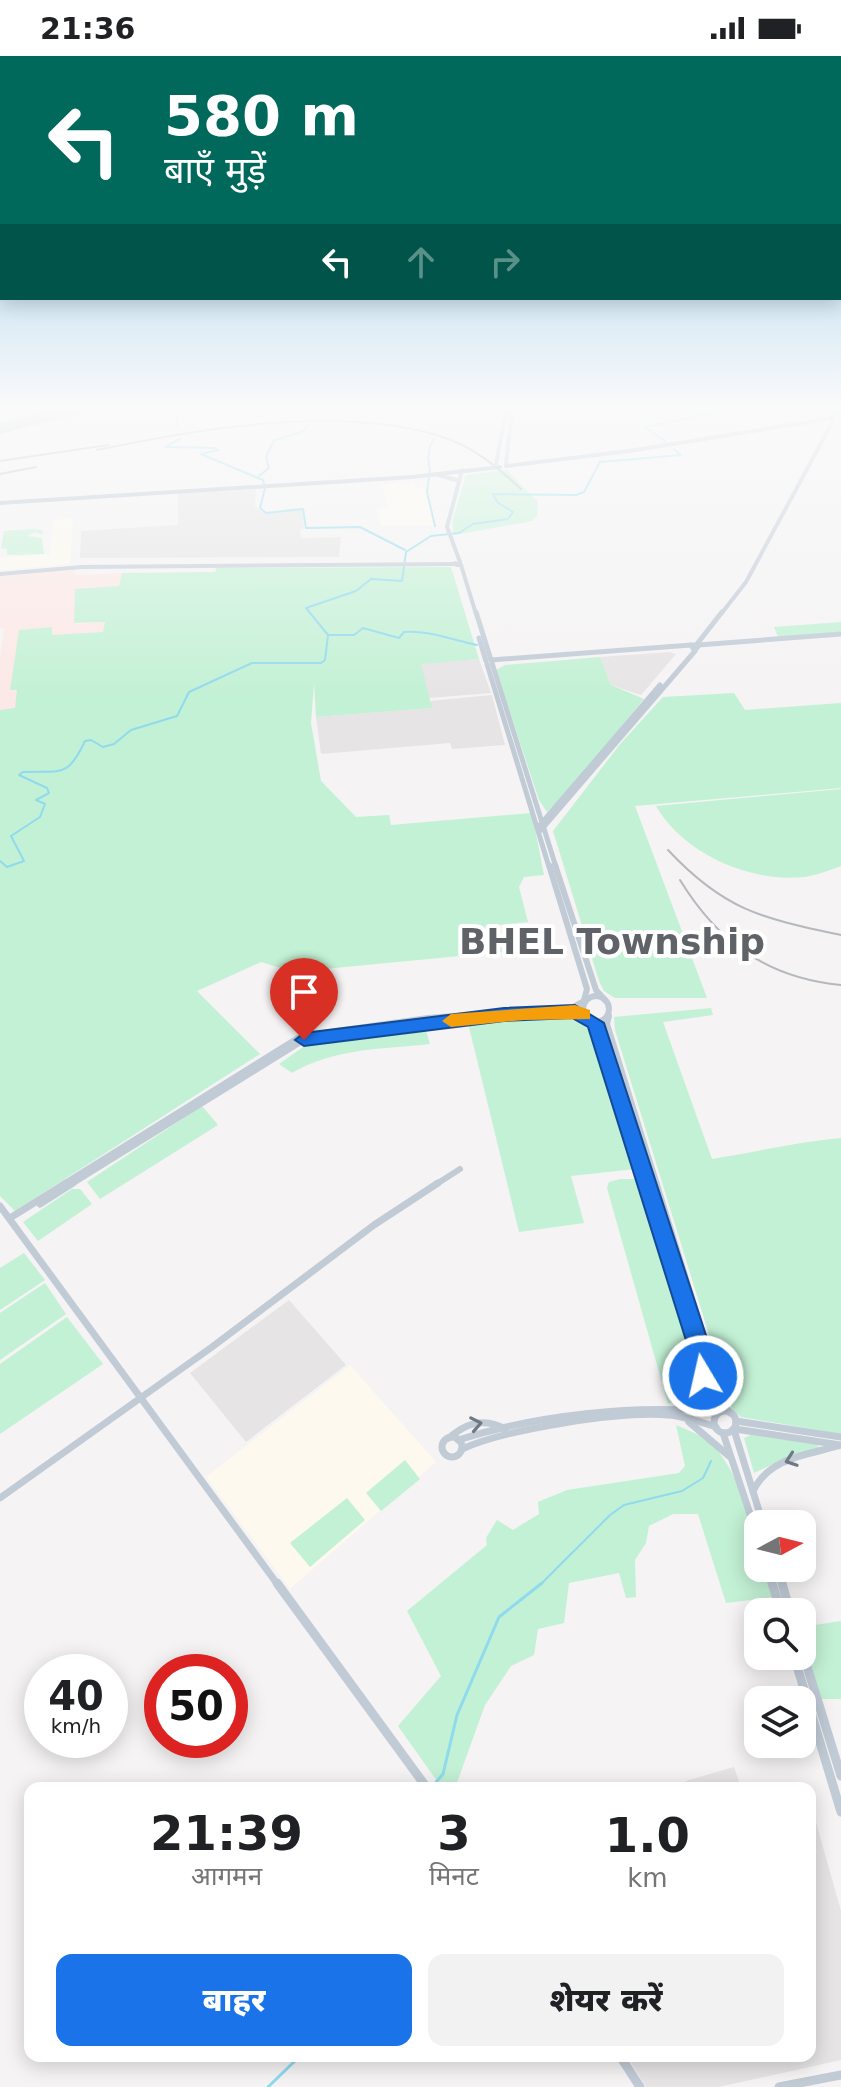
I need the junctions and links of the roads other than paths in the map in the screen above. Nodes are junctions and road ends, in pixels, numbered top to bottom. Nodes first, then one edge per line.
1 (450, 506) edge
2 (786, 506) edge
3 (457, 564) junction
4 (0, 572) edge
5 (841, 635) edge
6 (695, 646) junction
7 (490, 662) junction
8 (540, 828) junction
9 (605, 1000) junction
10 (583, 1001) junction
11 (543, 1010) junction
12 (585, 1016) junction
13 (609, 1016) junction
14 (460, 1169) dead end
15 (0, 1206) edge
16 (11, 1219) junction
17 (705, 1366) junction
18 (141, 1396) junction
19 (678, 1409) junction
20 (718, 1412) junction
21 (689, 1422) junction
22 (734, 1423) junction
23 (719, 1430) junction
24 (841, 1437) edge
25 (841, 1445) edge
26 (734, 1462) junction
27 (753, 1491) junction
28 (0, 1498) edge
29 (749, 1510) edge
30 (759, 1510) edge
31 (798, 1670) edge
32 (808, 1670) edge
33 (841, 1776) edge
34 (423, 1782) edge
35 (841, 1812) edge
36 (624, 2062) edge
37 (841, 2075) edge
38 (640, 2087) edge
39 (779, 2087) edge

1 - 3 main road
2 - 6 main road
3 - 4 main road
3 - 7 main road
5 - 6 main road
6 - 7 main road
6 - 8 main road
7 - 8 main road
8 - 9 main road
8 - 10 main road
9 - 10 main road
9 - 13 main road
10 - 11 main road
10 - 12 main road
11 - 12 main road
11 - 16 main road
12 - 13 main road
12 - 17 main road
13 - 22 main road
14 - 18 main road
15 - 16 main road
16 - 18 main road
17 - 19 main road
17 - 20 main road
18 - 28 main road
18 - 34 main road
19 - 20 main road
21 -> 19 main road
20 - 22 main road
20 - 23 main road
21 - 23 main road
21 - 26 main road
22 - 23 main road
22 - 24 main road
22 - 25 main road
22 - 27 main road
23 - 26 main road
25 -> 27 main road
26 - 29 main road
27 - 30 main road
31 - 35 main road
32 - 33 main road
36 - 38 main road
37 - 39 main road

